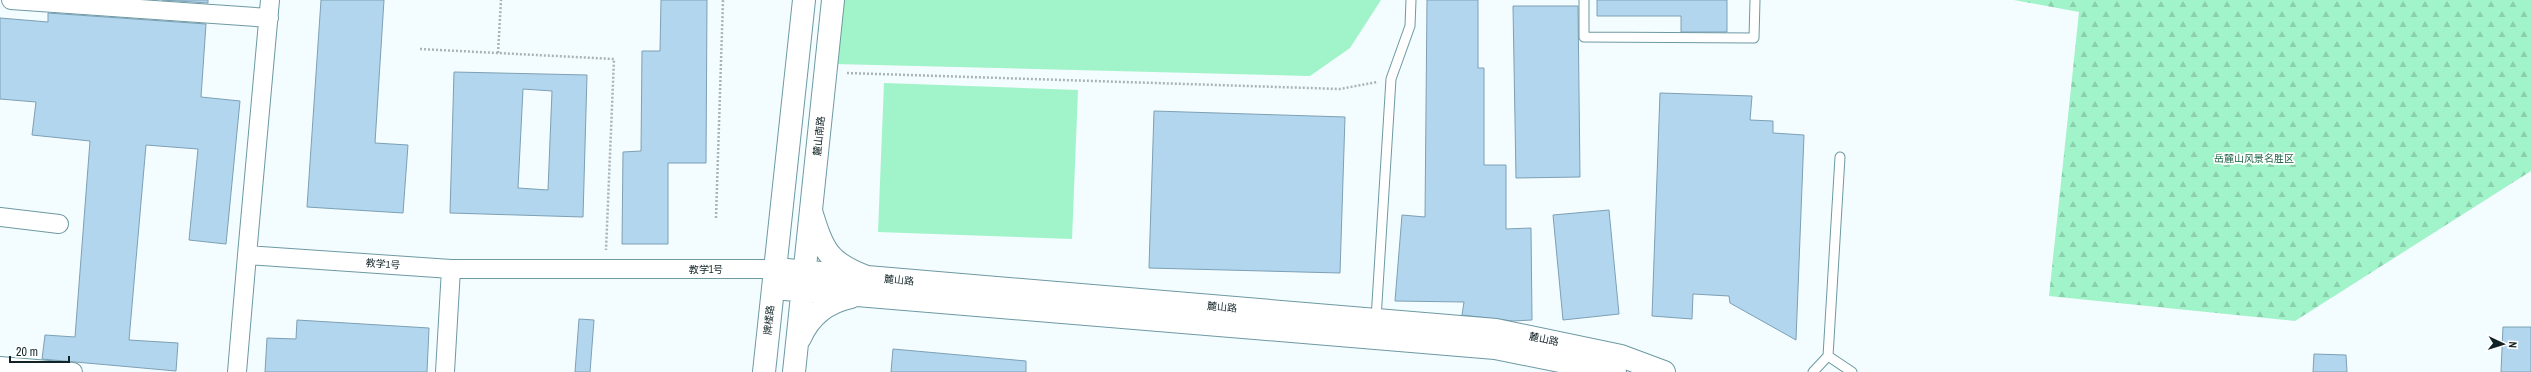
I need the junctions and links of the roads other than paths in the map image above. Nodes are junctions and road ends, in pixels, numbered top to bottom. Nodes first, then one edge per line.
1 (11, 0) edge
2 (270, 0) edge
3 (804, 0) edge
4 (833, 0) edge
5 (1411, 0) edge
6 (1584, 0) edge
7 (1755, 0) edge
8 (269, 18) junction
9 (1840, 157) dead end
10 (811, 211) junction
11 (0, 217) edge
12 (58, 224) dead end
13 (247, 255) junction
14 (452, 269) junction
15 (774, 278) junction
16 (804, 281) junction
17 (866, 286) junction
18 (1376, 319) junction
19 (797, 345) junction
20 (1828, 356) junction
21 (0, 366) edge
22 (72, 372) edge
23 (237, 372) edge
24 (445, 372) edge
25 (764, 372) edge
26 (794, 372) edge
27 (1614, 372) edge
28 (1664, 372) edge
29 (1813, 372) edge
30 (1852, 372) edge

1 - 8 street
2 - 8 street
3 - 15 main road
4 - 10 main road, 麓山南路
5 - 18 lane
6 - 7 lane
8 - 13 street
9 - 20 lane
10 - 16 main road, 麓山南路
10 - 17 main road
11 - 12 street
13 - 14 street, 教学1号
13 - 23 street
14 - 15 street, 教学1号
14 - 24 street
15 - 16 main road, 麓山路
15 - 25 main road, 牌楼路
16 - 17 main road, 麓山路
16 - 19 main road
17 - 18 main road, 麓山路
17 - 19 main road
17 - 27 main road, 麓山路
18 - 28 main road, 麓山路
19 - 26 main road
20 - 29 lane
20 - 30 lane
21 - 22 street

